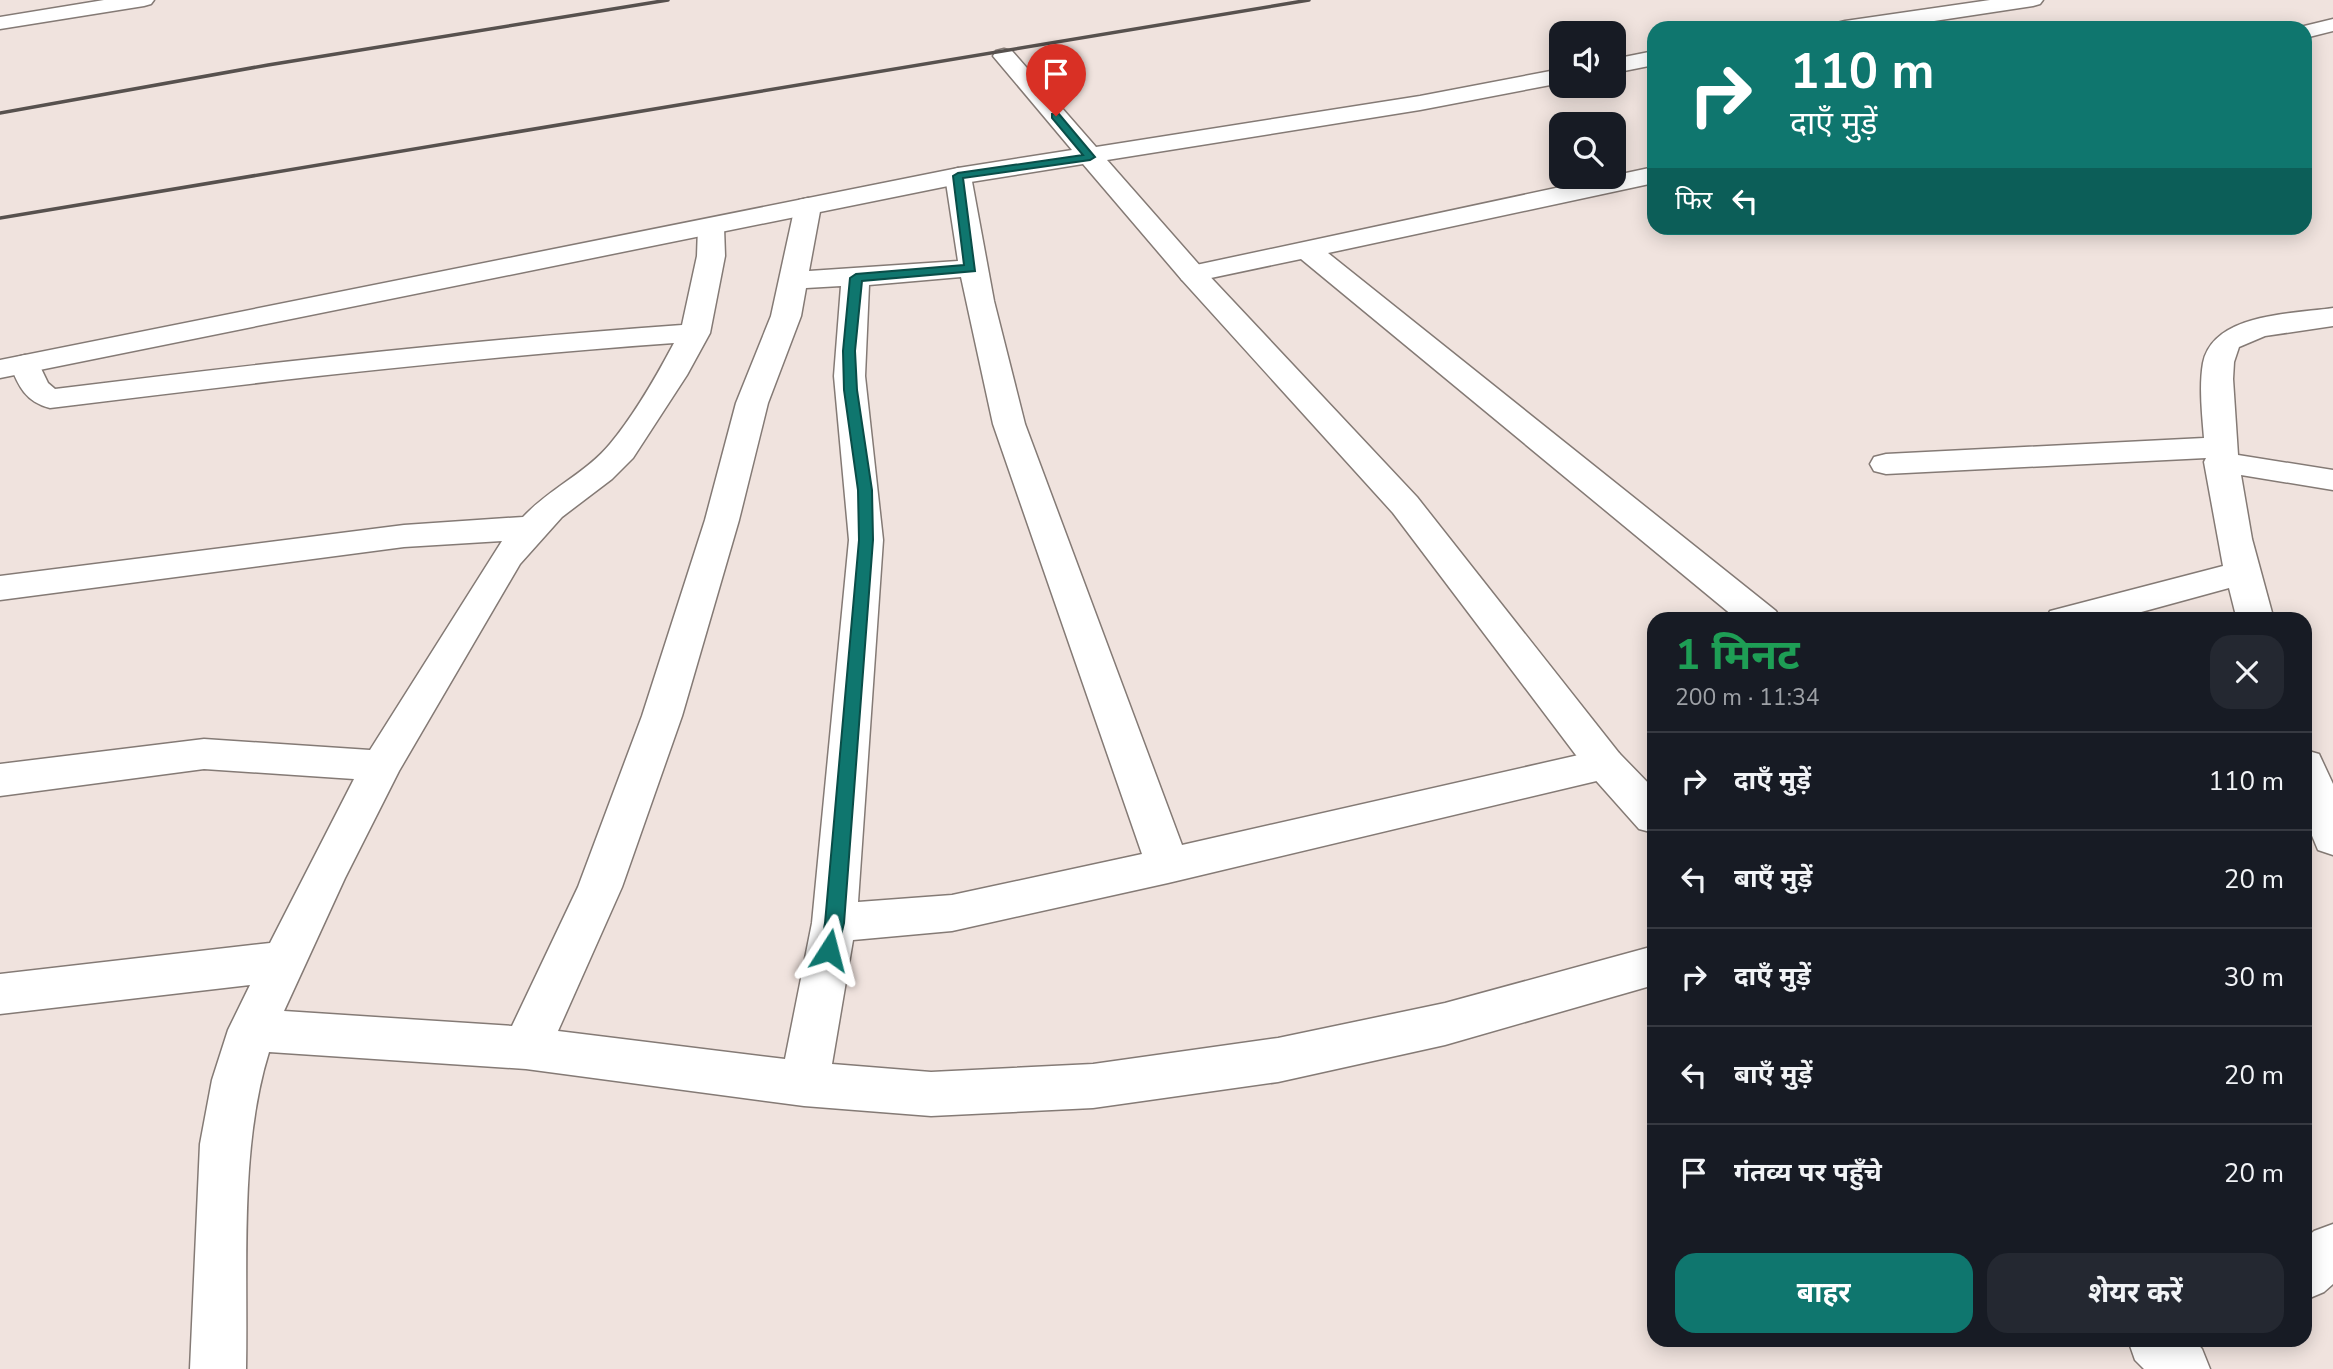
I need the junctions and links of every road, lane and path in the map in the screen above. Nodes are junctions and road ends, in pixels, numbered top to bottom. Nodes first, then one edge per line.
1 (145, 0) edge
2 (2032, 0) edge
3 (1892, 21) edge
4 (0, 23) edge
5 (2333, 24) edge
6 (2312, 29) edge
7 (1004, 55) dead end
8 (1647, 59) edge
9 (1626, 64) edge
10 (1549, 78) edge
11 (1090, 157) junction
12 (958, 176) junction
13 (1647, 176) edge
14 (808, 205) junction
15 (711, 227) junction
16 (1305, 248) junction
17 (971, 268) junction
18 (1192, 274) junction
19 (856, 278) junction
20 (793, 280) junction
21 (2333, 317) edge
22 (695, 333) junction
23 (13, 366) edge
24 (2220, 454) junction
25 (1886, 464) dead end
26 (2333, 480) edge
27 (531, 527) junction
28 (2241, 573) junction
29 (0, 588) edge
30 (1753, 612) edge
31 (2093, 612) edge
32 (2253, 612) edge
33 (1605, 764) junction
34 (381, 766) junction
35 (0, 780) edge
36 (2312, 783) edge
37 (1647, 809) edge
38 (2333, 838) edge
39 (1168, 866) junction
40 (834, 923) junction
41 (285, 961) junction
42 (1647, 967) edge
43 (0, 994) edge
44 (253, 1030) junction
45 (526, 1048) junction
46 (804, 1084) junction
47 (2333, 1250) edge
48 (2312, 1267) edge
49 (218, 1369) edge

1 - 4 street
2 - 3 street
5 - 6 street
7 - 11 street
8 - 9 street
10 - 11 street
11 - 12 street
11 - 18 street
12 - 14 street
12 - 17 street
13 - 16 street
14 - 15 street
14 - 20 street
15 - 22 street
15 - 23 street
16 - 18 street
16 - 30 street
17 - 19 street
17 - 39 street
18 - 33 street
19 - 20 street
19 - 40 street
20 - 45 street
21 - 24 street
22 - 23 street
22 - 27 street
24 - 25 street
24 - 26 street
24 - 28 street
27 - 29 street
27 - 34 street
28 - 31 street
28 - 32 street
33 - 37 street
33 - 39 street
34 - 35 street
34 - 41 street
36 - 38 street
39 - 40 street
40 - 46 street
41 - 43 street
41 - 44 street
42 - 46 street
44 - 45 street
44 - 49 street
45 - 46 street
47 - 48 street

